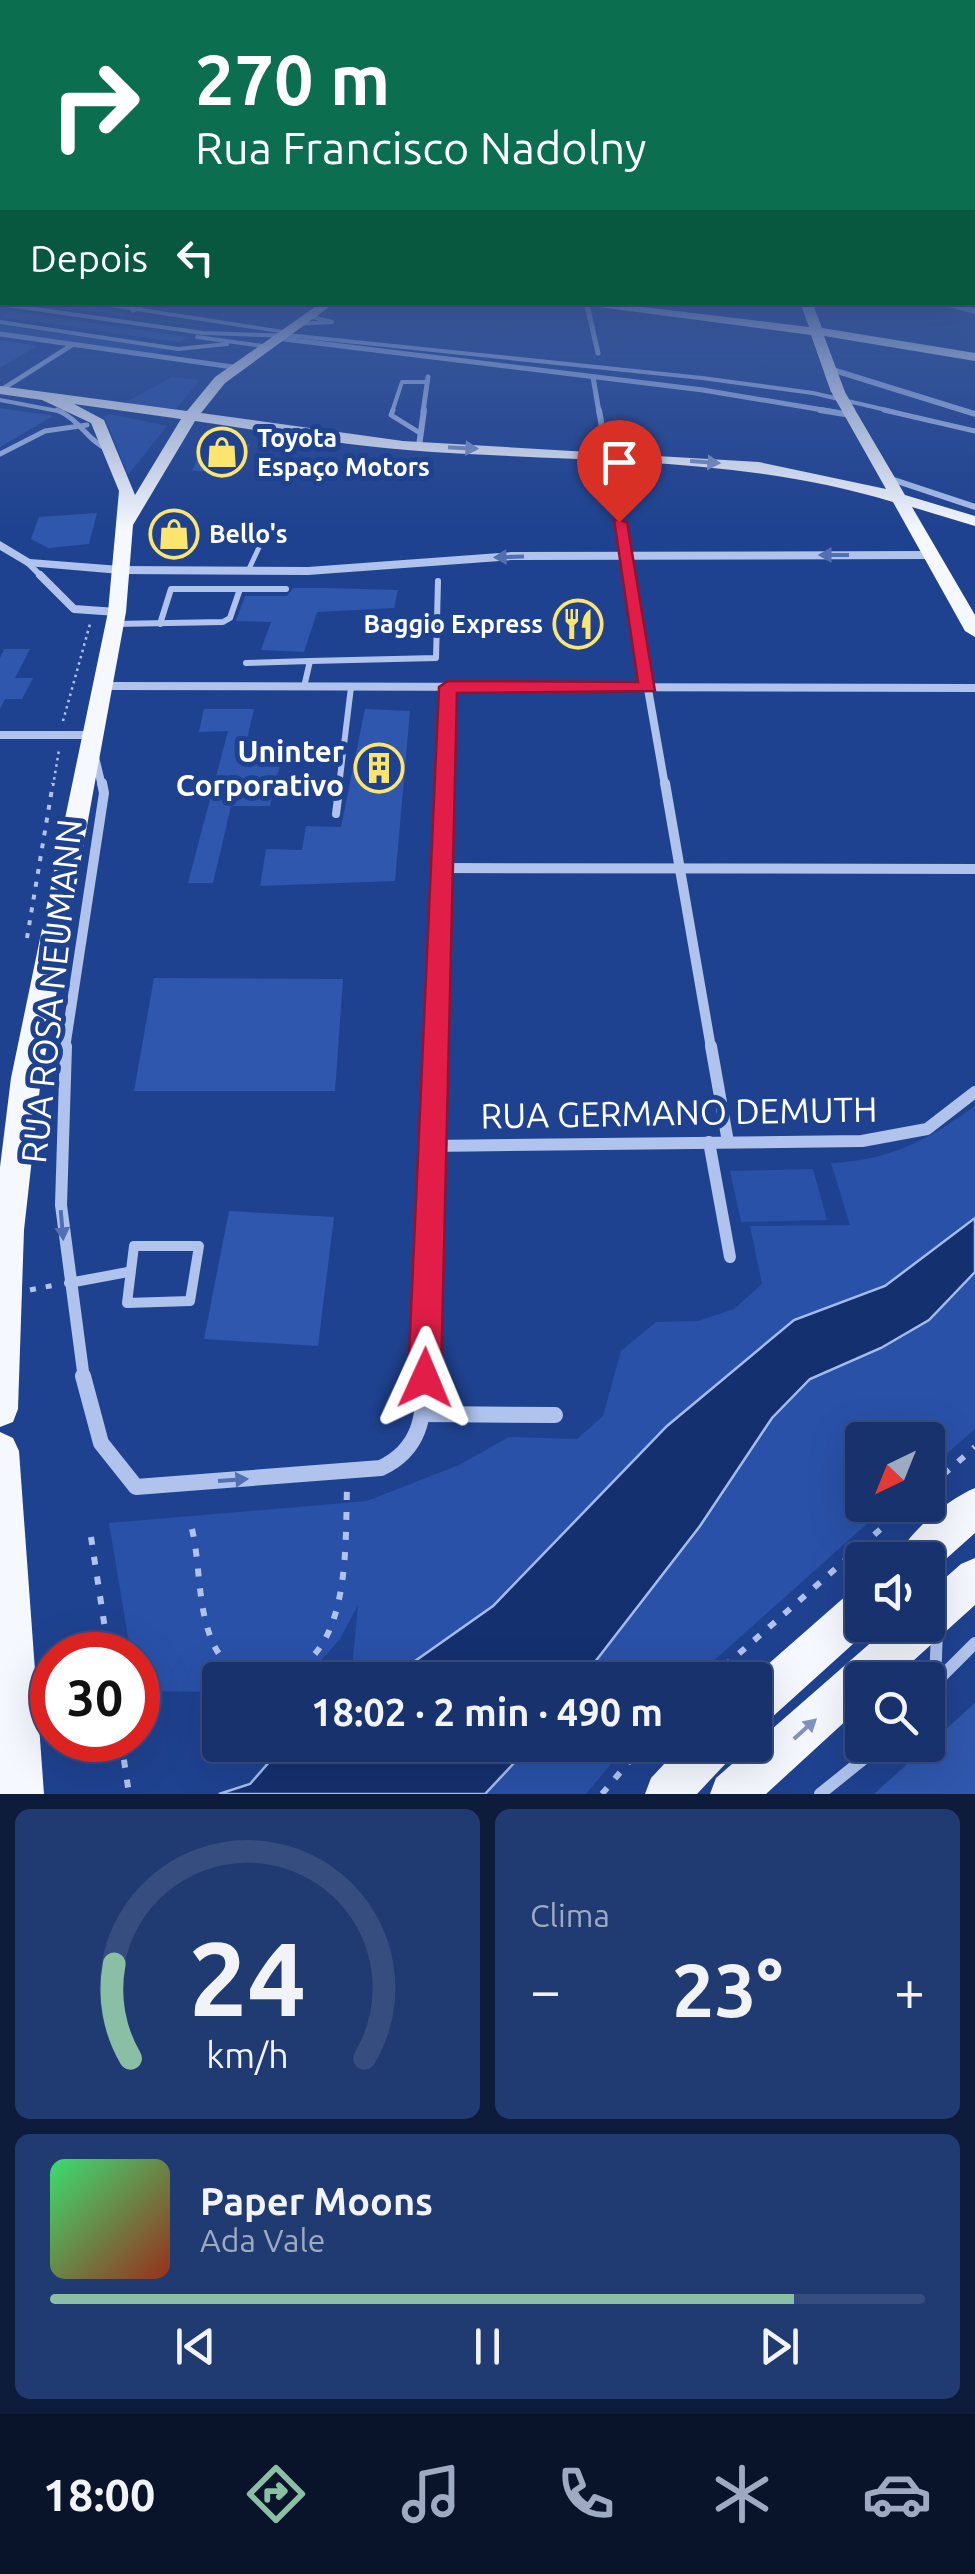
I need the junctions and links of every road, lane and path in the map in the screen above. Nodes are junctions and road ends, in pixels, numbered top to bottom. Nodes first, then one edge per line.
1 (42, 364) edge
2 (203, 364) edge
3 (237, 364) edge
4 (518, 364) edge
5 (589, 364) edge
6 (829, 364) edge
7 (233, 368) junction
8 (830, 369) junction
9 (593, 376) junction
10 (20, 377) junction
11 (0, 380) edge
12 (427, 380) joint
13 (0, 390) edge
14 (48, 396) junction
15 (0, 400) edge
16 (850, 413) junction
17 (975, 414) edge
18 (192, 418) junction
19 (87, 425) junction
20 (178, 431) junction
21 (975, 432) edge
22 (420, 440) junction
23 (112, 450) junction
24 (0, 454) edge
25 (607, 456) junction
26 (888, 478) junction
27 (127, 491) junction
28 (898, 497) junction
29 (975, 507) edge
30 (975, 520) edge
31 (122, 530) junction
32 (215, 537) dead end
33 (0, 545) edge
34 (932, 555) junction
35 (625, 556) junction
36 (27, 562) junction
37 (120, 570) junction
38 (248, 570) junction
39 (438, 581) dead end
40 (240, 589) junction
41 (286, 589) dead end
42 (93, 613) junction
43 (116, 618) junction
44 (160, 624) junction
45 (975, 631) edge
46 (310, 661) junction
47 (246, 662) dead end
48 (103, 686) junction
49 (304, 687) junction
50 (350, 687) junction
51 (448, 687) junction
52 (648, 687) junction
53 (975, 688) edge
54 (0, 735) edge
55 (60, 735) junction
56 (93, 741) junction
57 (336, 814) dead end
58 (441, 868) junction
59 (680, 868) junction
60 (975, 869) edge
61 (25, 949) dead end
62 (975, 1092) edge
63 (710, 1142) junction
64 (728, 1142) junction
65 (430, 1146) junction
66 (730, 1258) dead end
67 (128, 1272) junction
68 (68, 1283) junction
69 (30, 1290) dead end
70 (0, 1409) edge
71 (424, 1414) junction
72 (555, 1415) dead end
73 (975, 1447) edge
74 (0, 1451) edge
75 (945, 1473) edge
76 (346, 1502) dead end
77 (975, 1507) edge
78 (889, 1522) edge
79 (192, 1529) dead end
80 (91, 1537) dead end
81 (936, 1542) edge
82 (975, 1578) edge
83 (945, 1605) edge
84 (208, 1619) joint
85 (845, 1623) edge
86 (105, 1632) edge
87 (903, 1642) edge
88 (975, 1643) edge
89 (729, 1662) edge
90 (945, 1672) edge
91 (772, 1689) edge
92 (124, 1762) edge
93 (628, 1762) edge
94 (697, 1762) edge
95 (861, 1762) edge
96 (827, 1792) edge
97 (22, 1794) edge
98 (129, 1794) edge
99 (602, 1794) edge
100 (668, 1794) edge
101 (732, 1794) edge

1 - 10 street
2 - 7 street
3 - 7 main road
4 - 9 street
5 - 21 lane
6 - 8 main road
7 - 18 main road
8 - 16 main road, bridge
8 - 17 street
9 - 16 street
9 - 25 street
10 - 11 street
10 - 13 street
12 - 22 street
12 - 22 lane
13 - 14 main road
14 - 18 main road
14 - 23 main road
15 - 19 lane
16 - 26 main road
18 - 20 main road
18 - 22 main road
19 - 23 lane
19 - 24 lane
20 - 27 main road
20 - 31 main road
22 -> 25 main road
23 - 27 main road
25 -> 28 main road
25 - 35 street
26 - 28 main road
26 - 29 street
27 - 31 main road
28 - 30 main road
28 - 34 main road
31 - 37 main road
32 - 38 lane
33 - 36 street
34 -> 35 street
34 - 45 main road
35 -> 38 street
35 - 52 street
36 - 37 street
36 - 42 street
37 - 38 street
37 - 43 main road
39 - 46 lane
40 - 41 lane
40 - 44 lane
40 - 44 lane
42 - 43 street
42 - 55 path
43 - 44 lane
43 - 48 main road
46 - 47 lane
46 - 49 lane
48 - 49 street
48 - 56 main road
49 - 50 street
50 - 51 street
50 - 57 lane
51 - 52 street
51 - 58 street
52 - 53 street
52 - 59 street
54 - 55 street
55 - 56 street
55 - 61 path
56 -> 68 street, RUA ROSA NEUMANN
56 - 70 main road
58 - 59 street
58 - 65 street
59 - 60 street
59 - 64 street
62 - 64 street, RUA GERMANO DEMUTH
63 - 64 street, RUA GERMANO DEMUTH
63 - 65 street, RUA GERMANO DEMUTH
63 - 66 street
65 - 71 street
67 - 67 lane
67 - 68 lane
68 - 69 path
68 -> 71 street, RUA ROSA NEUMANN
71 - 72 street
73 - 75 path
74 - 97 main road
76 - 84 path
77 - 81 main road
78 - 89 path
79 - 84 path
80 - 86 path
82 - 83 main road
85 - 91 main road
101 -> 87 main road
88 - 90 lane
92 - 98 path
93 - 99 path
94 - 100 main road
95 - 96 lane

